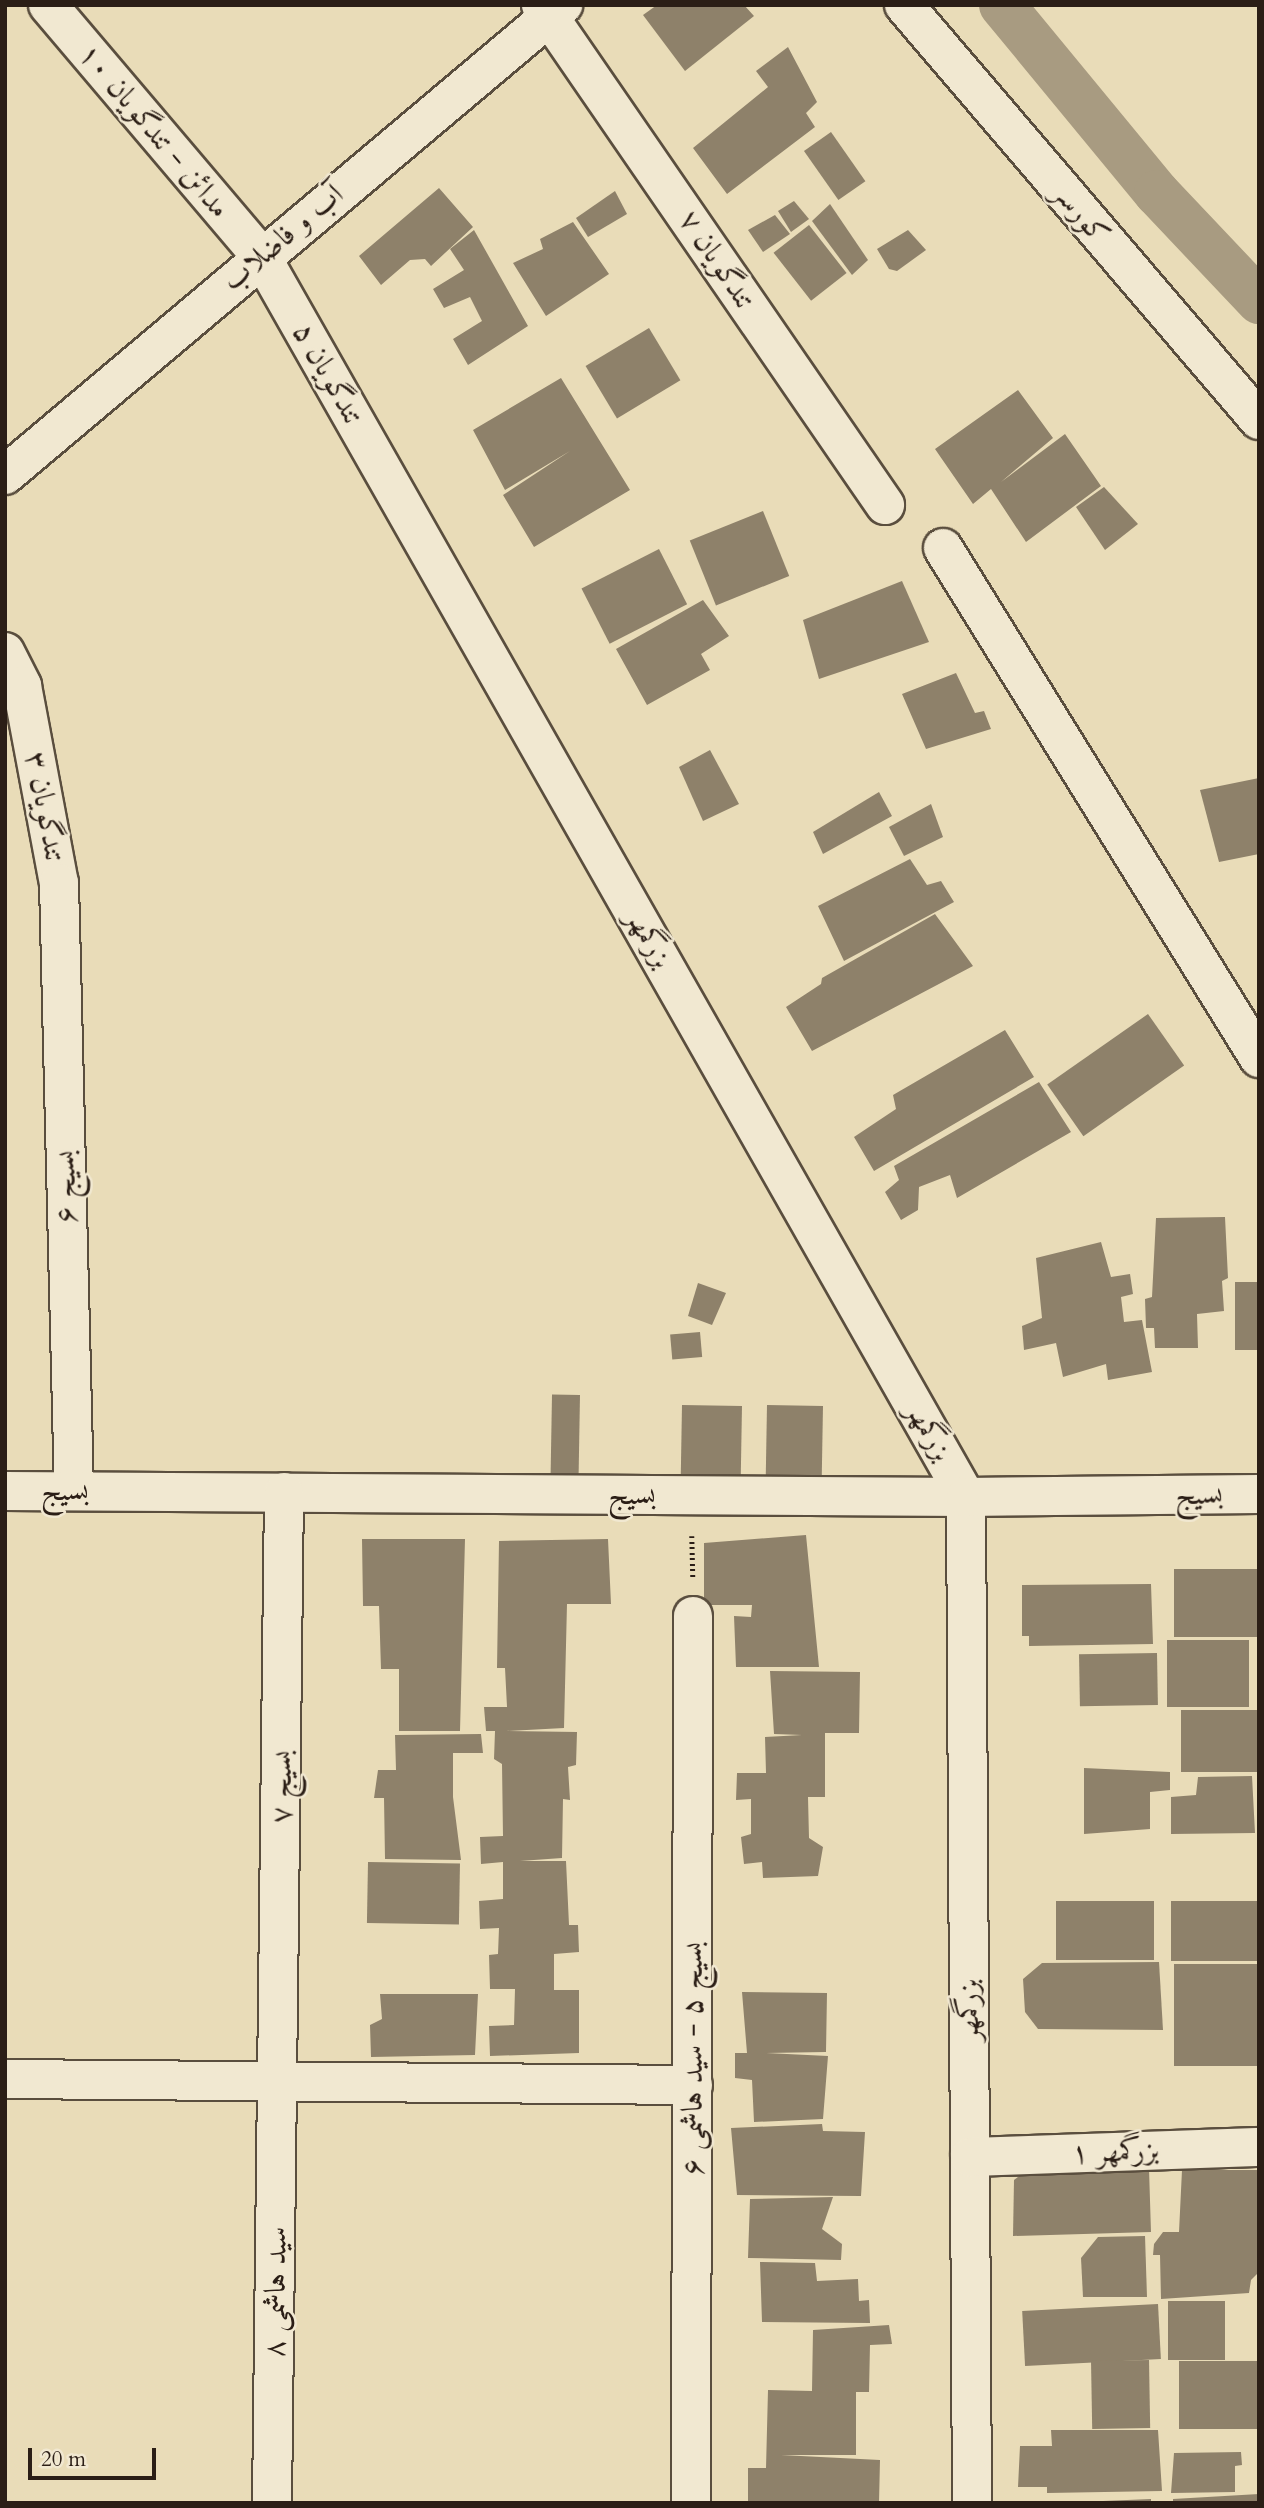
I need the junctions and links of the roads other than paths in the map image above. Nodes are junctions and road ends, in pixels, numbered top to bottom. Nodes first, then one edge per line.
1 (48, 5) edge
2 (904, 5) edge
3 (552, 9) edge
4 (261, 256) junction
5 (1259, 420) edge
6 (5, 475) edge
7 (395, 493) joint
8 (885, 505) dead end
9 (943, 548) dead end
10 (5, 652) edge
11 (59, 883) joint
12 (1259, 1058) edge
13 (5, 1491) edge
14 (74, 1491) junction
15 (284, 1492) junction
16 (1259, 1494) edge
17 (966, 1497) junction
18 (693, 1616) road end
19 (5, 2079) edge
20 (280, 2081) junction
21 (693, 2085) junction
22 (1259, 2147) edge
23 (970, 2157) junction
24 (272, 2503) edge
25 (691, 2503) edge
26 (972, 2503) edge

1 - 4 street, مدائن - تندگویان ۱۰
2 - 5 street, کورسر
3 - 4 street, آب و فاضلاب
3 - 8 street, تندگویان ۷
4 - 6 street, آب و فاضلاب
4 - 7 street, تندگویان ۵
7 - 17 street, بزرگمهر
9 - 12 street
10 - 11 street, تندگویان ۳
11 - 14 street, بسیج ۶
13 - 14 street, بسیج
14 - 15 street, بسیج
15 - 17 street, بسیج
15 - 20 street, بسیج ۷
16 - 17 street, بسیج
17 - 23 street, بزرگمهر
18 - 21 street, بسیج ۵ - سید هاشمی ۶
19 - 20 street
20 - 21 street
20 - 24 street, سید هاشمی ۸
21 - 25 street, بسیج ۵ - سید هاشمی ۶
22 - 23 street, بزرگمهر ۱
23 - 26 street, بزرگمهر

